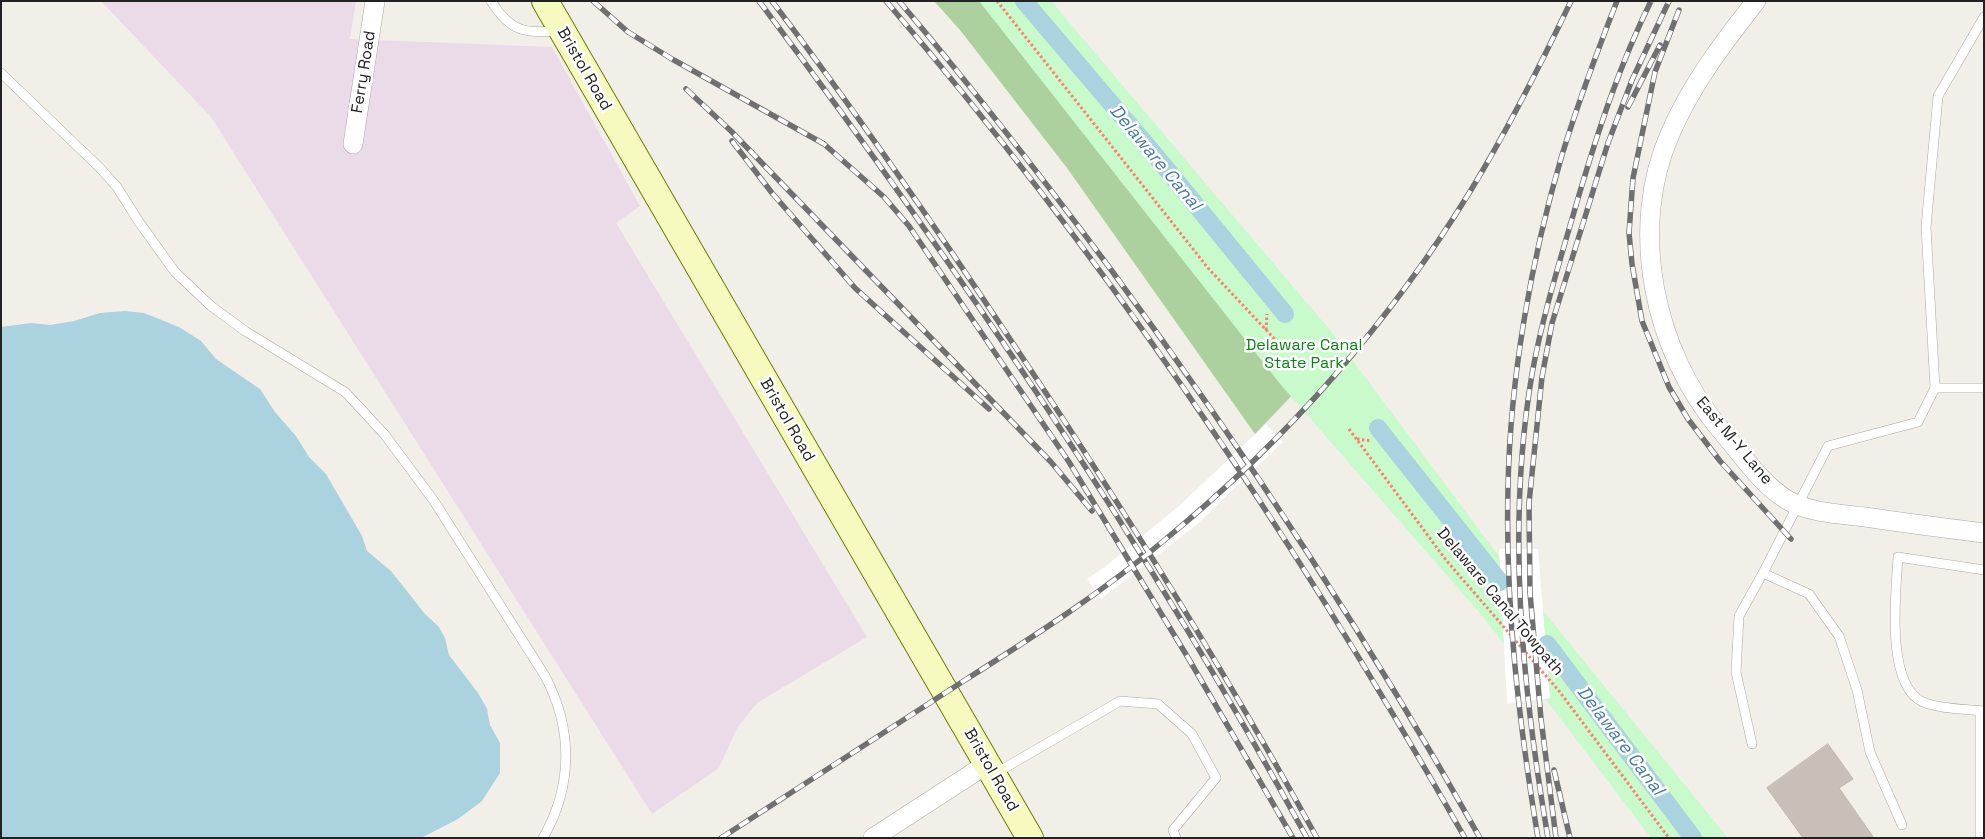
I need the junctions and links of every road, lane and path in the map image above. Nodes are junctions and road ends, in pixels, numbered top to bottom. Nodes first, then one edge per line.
1 (375, 1) edge
2 (491, 1) edge
3 (545, 1) edge
4 (997, 1) edge
5 (1756, 1) edge
6 (1984, 17) edge
7 (562, 30) junction
8 (1, 73) edge
9 (353, 144) dead end
10 (1267, 314) dead end
11 (1266, 330) junction
12 (1284, 349) dead end
13 (1935, 388) junction
14 (1984, 388) edge
15 (1349, 429) dead end
16 (1356, 438) junction
17 (1372, 441) dead end
18 (1799, 506) junction
19 (1984, 534) edge
20 (1984, 570) edge
21 (1763, 573) junction
22 (1982, 711) edge
23 (1752, 744) dead end
24 (990, 769) junction
25 (1902, 825) dead end
26 (543, 838) edge
27 (873, 838) edge
28 (1030, 838) edge
29 (1176, 838) edge
30 (1670, 838) edge
31 (1980, 838) edge

1 - 9 street, Ferry Road
2 - 7 lane
3 - 7 main road, Bristol Road
4 - 11 path
5 - 18 street, East M-Y Lane
6 - 13 lane
7 - 24 main road, Bristol Road
8 - 26 lane
10 - 11 path
11 - 12 path
13 - 14 lane
13 - 18 lane
15 - 16 path, Delaware Canal Towpath
16 - 17 path
16 - 30 path, Delaware Canal Towpath
18 - 19 street, East M-Y Lane
18 - 21 lane
20 - 22 lane
21 - 23 lane
21 - 25 lane
22 - 31 lane
24 - 27 street
24 - 28 main road, Bristol Road
24 - 29 lane

